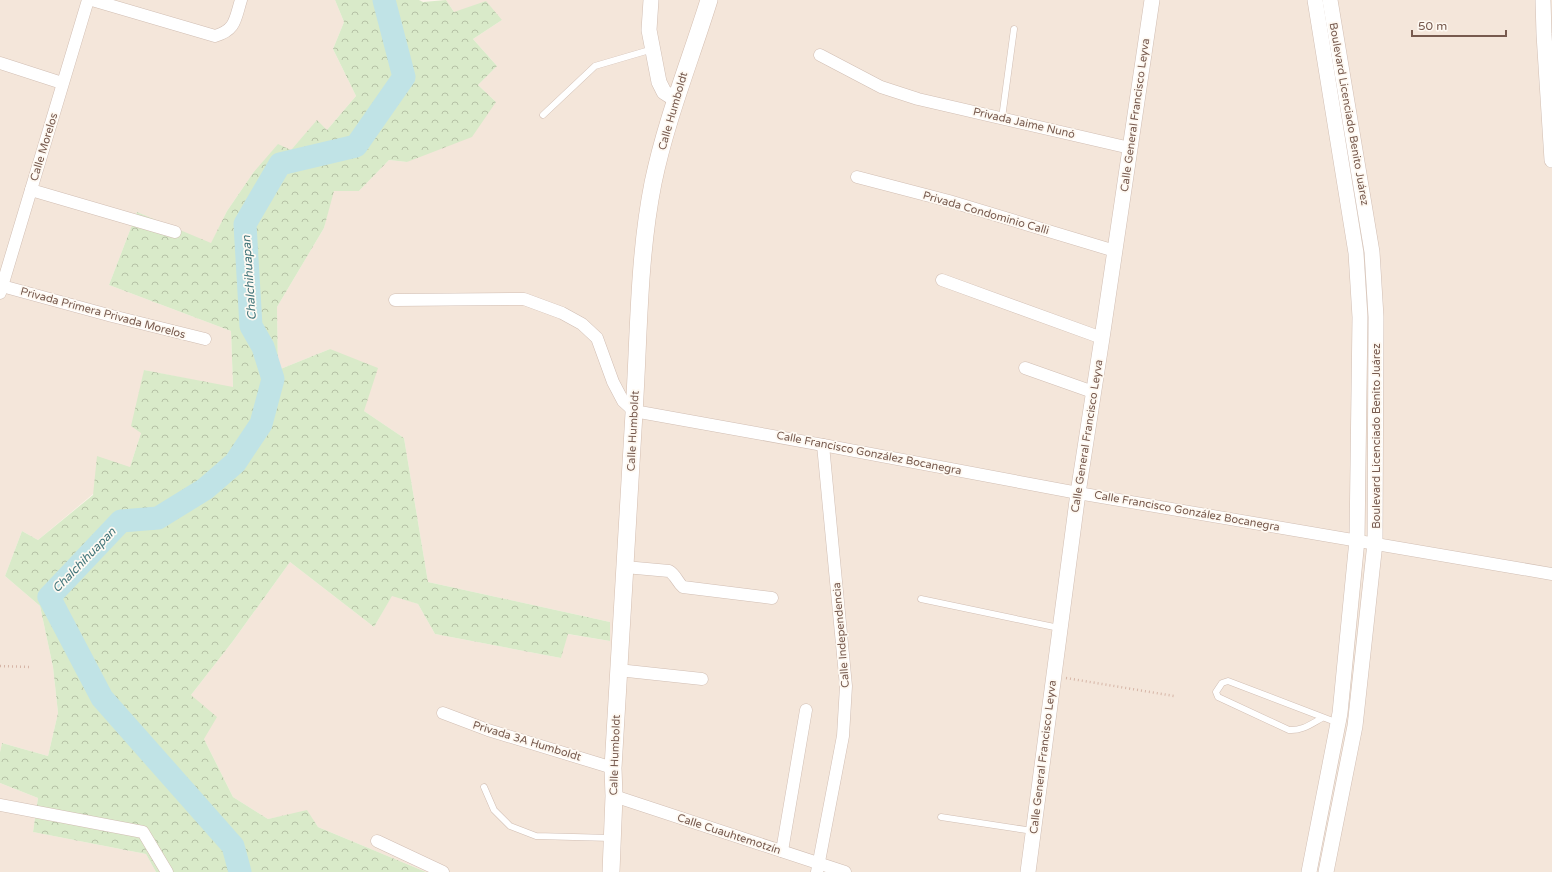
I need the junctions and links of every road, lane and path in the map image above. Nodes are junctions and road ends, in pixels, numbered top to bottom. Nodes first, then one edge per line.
1 (88, 0) edge
2 (92, 0) edge
3 (241, 0) edge
4 (651, 0) edge
5 (709, 0) edge
6 (1152, 0) edge
7 (1315, 0) edge
8 (1330, 0) edge
9 (1543, 0) edge
10 (1014, 29) dead end
11 (653, 49) junction
12 (820, 55) dead end
13 (0, 64) edge
14 (62, 83) junction
15 (675, 99) junction
16 (543, 114) dead end
17 (1002, 118) junction
18 (1130, 148) junction
19 (1552, 160) edge
20 (857, 178) dead end
21 (31, 190) junction
22 (175, 232) dead end
23 (1115, 251) junction
24 (1372, 252) junction
25 (1356, 253) junction
26 (942, 280) dead end
27 (1, 290) edge
28 (395, 300) dead end
29 (1102, 338) junction
30 (205, 339) dead end
31 (1024, 368) dead end
32 (1093, 392) junction
33 (634, 411) junction
34 (823, 444) junction
35 (1078, 493) junction
36 (1357, 540) junction
37 (1375, 543) junction
38 (624, 567) junction
39 (1552, 574) edge
40 (772, 598) dead end
41 (921, 599) dead end
42 (1059, 628) junction
43 (0, 666) edge
44 (31, 667) dead end
45 (618, 670) junction
46 (1053, 676) junction
47 (702, 679) dead end
48 (1174, 696) dead end
49 (806, 710) dead end
50 (443, 713) dead end
51 (1322, 718) junction
52 (1338, 723) junction
53 (613, 768) junction
54 (484, 787) dead end
55 (614, 796) junction
56 (0, 805) edge
57 (941, 817) dead end
58 (1033, 831) junction
59 (612, 838) junction
60 (377, 840) dead end
61 (782, 851) junction
62 (818, 868) edge
63 (167, 872) edge
64 (443, 872) edge
65 (611, 872) edge
66 (845, 872) edge
67 (1028, 872) edge
68 (1309, 872) edge
69 (1326, 872) edge

1 - 14 street, Calle Morelos
2 - 3 street
4 - 11 street
5 - 15 main road, Calle Humboldt
6 - 18 street, Calle General Francisco Leyva
7 - 25 street, Boulevard Licenciado Benito Juárez
8 - 24 street, Boulevard Licenciado Benito Juárez
9 - 19 street
10 - 17 lane
11 - 15 street
11 - 16 lane
12 - 17 street, Privada Jaime Nunó
13 - 14 street
14 - 21 street, Calle Morelos
15 - 33 main road, Calle Humboldt
17 - 18 street, Privada Jaime Nunó
18 - 23 street, Calle General Francisco Leyva
20 - 23 street, Privada Condominio Calli
21 - 22 street
21 - 27 street, Calle Morelos
23 - 29 street, Calle General Francisco Leyva
24 - 25 street
24 - 37 street, Boulevard Licenciado Benito Juárez
25 - 36 street, Boulevard Licenciado Benito Juárez
26 - 29 street
27 - 30 street, Privada Primera Privada Morelos
28 - 33 street
29 - 32 street, Calle General Francisco Leyva
31 - 32 street
32 - 35 street, Calle General Francisco Leyva
33 - 34 street, Calle Francisco González Bocanegra
33 - 38 main road, Calle Humboldt
34 - 35 street, Calle Francisco González Bocanegra
34 - 62 street, Calle Independencia
35 - 36 street, Calle Francisco González Bocanegra
35 - 42 street, Calle General Francisco Leyva
36 - 37 street, Calle Francisco González Bocanegra
36 - 52 street, Boulevard Licenciado Benito Juárez
37 - 39 street, Calle Francisco González Bocanegra
37 - 69 street, Boulevard Licenciado Benito Juárez
38 - 40 street
38 - 45 main road, Calle Humboldt
41 - 42 lane
42 - 46 street, Calle General Francisco Leyva
43 - 44 path
45 - 47 street
45 - 53 main road, Calle Humboldt
46 - 48 path
46 - 58 street, Calle General Francisco Leyva
49 - 61 street
50 - 53 street, Privada 3A Humboldt
51 - 51 lane
51 - 52 lane
52 - 68 street, Boulevard Licenciado Benito Juárez
53 - 55 main road, Calle Humboldt
54 - 59 lane
55 - 59 main road, Calle Humboldt
55 - 61 street, Calle Cuauhtemotzín
56 - 63 street
57 - 58 lane
58 - 67 street, Calle General Francisco Leyva
59 - 65 main road, Calle Humboldt
60 - 64 street
61 - 62 street, Calle Cuauhtemotzín
62 - 66 street, Calle Cuauhtemotzín

